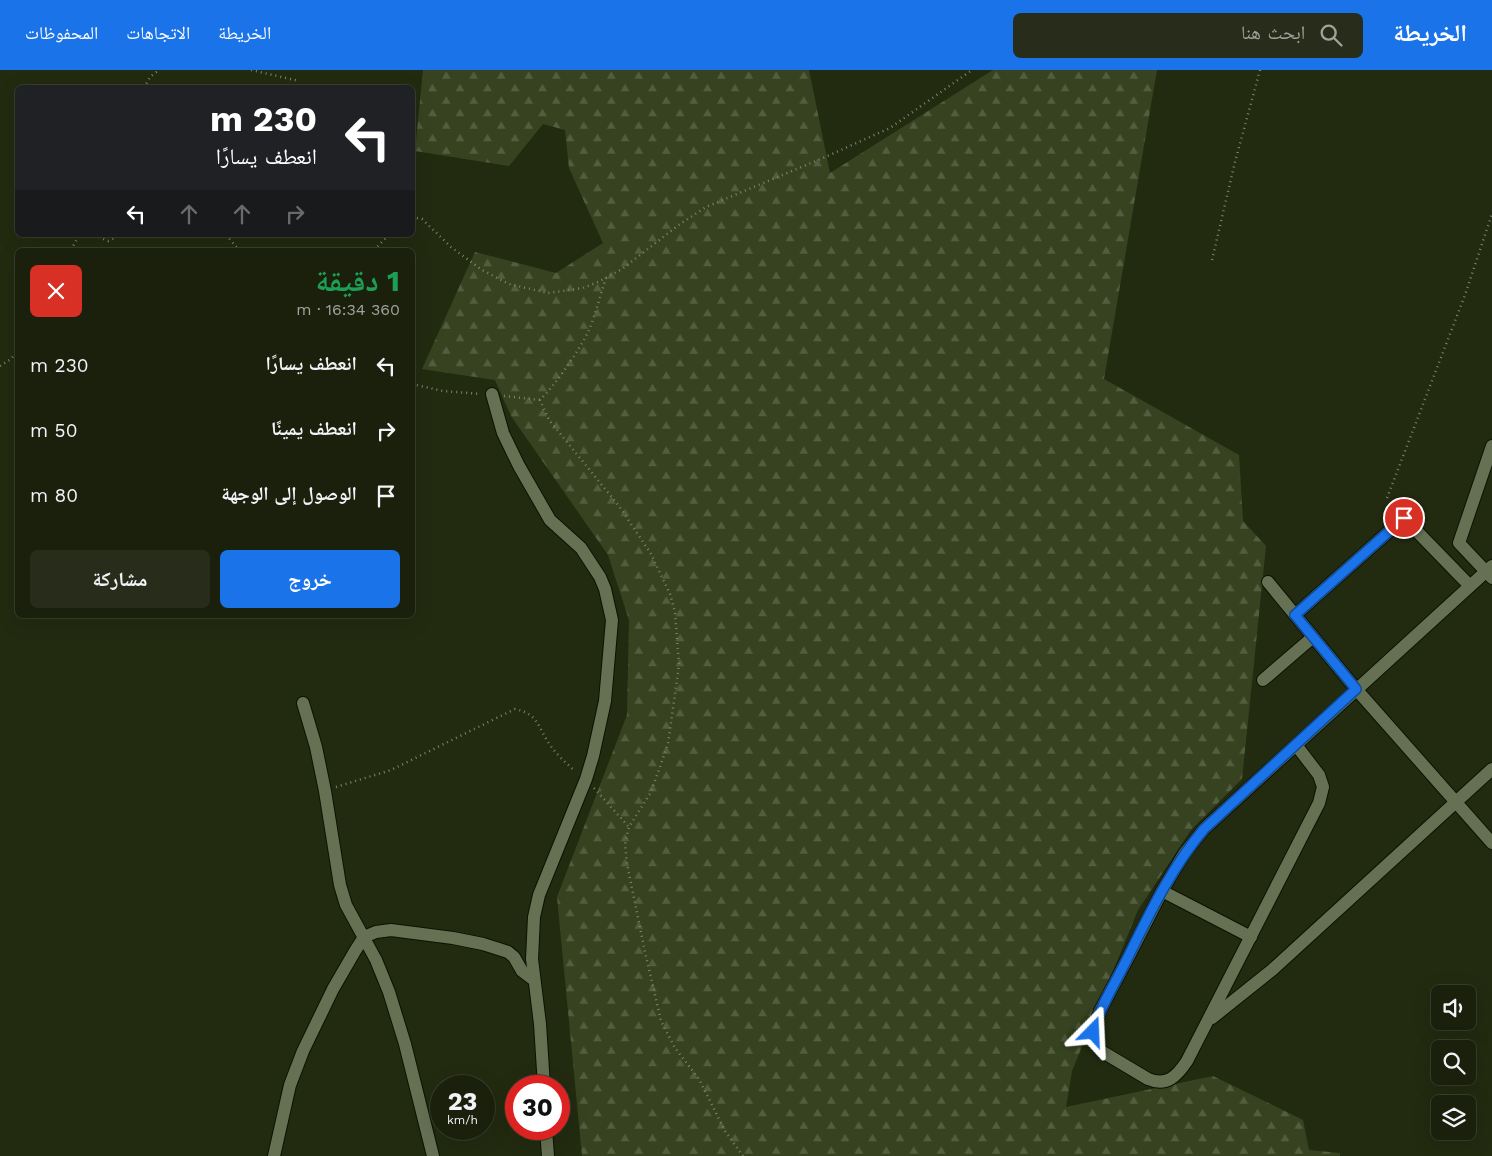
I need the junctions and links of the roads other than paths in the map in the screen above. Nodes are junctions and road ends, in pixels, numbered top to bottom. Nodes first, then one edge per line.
1 (492, 394) road end
2 (1491, 454) edge
3 (1490, 572) edge
4 (1268, 582) dead end
5 (1470, 586) junction
6 (1295, 615) junction
7 (1313, 636) junction
8 (1263, 680) dead end
9 (1356, 689) junction
10 (303, 703) dead end
11 (1296, 744) junction
12 (1492, 769) edge
13 (1455, 802) junction
14 (1492, 843) edge
15 (1162, 891) junction
16 (1252, 937) junction
17 (364, 938) junction
18 (534, 980) junction
19 (1210, 1019) junction
20 (543, 1075) edge
21 (547, 1140) edge
22 (274, 1156) edge
23 (433, 1156) edge
24 (548, 1156) edge

1 - 18 street
2 - 3 street
3 - 5 street
4 - 6 street
5 - 6 street
5 - 9 street
6 - 7 street
7 - 8 street
7 - 9 street
9 - 11 street
9 - 13 street
10 - 17 street
11 - 15 street
11 - 16 street
12 - 13 street
13 - 14 street
13 - 19 street
15 - 16 street
15 - 19 street
16 - 19 street
17 - 18 street
17 - 22 street
17 - 23 street
18 - 20 street
21 - 24 street

